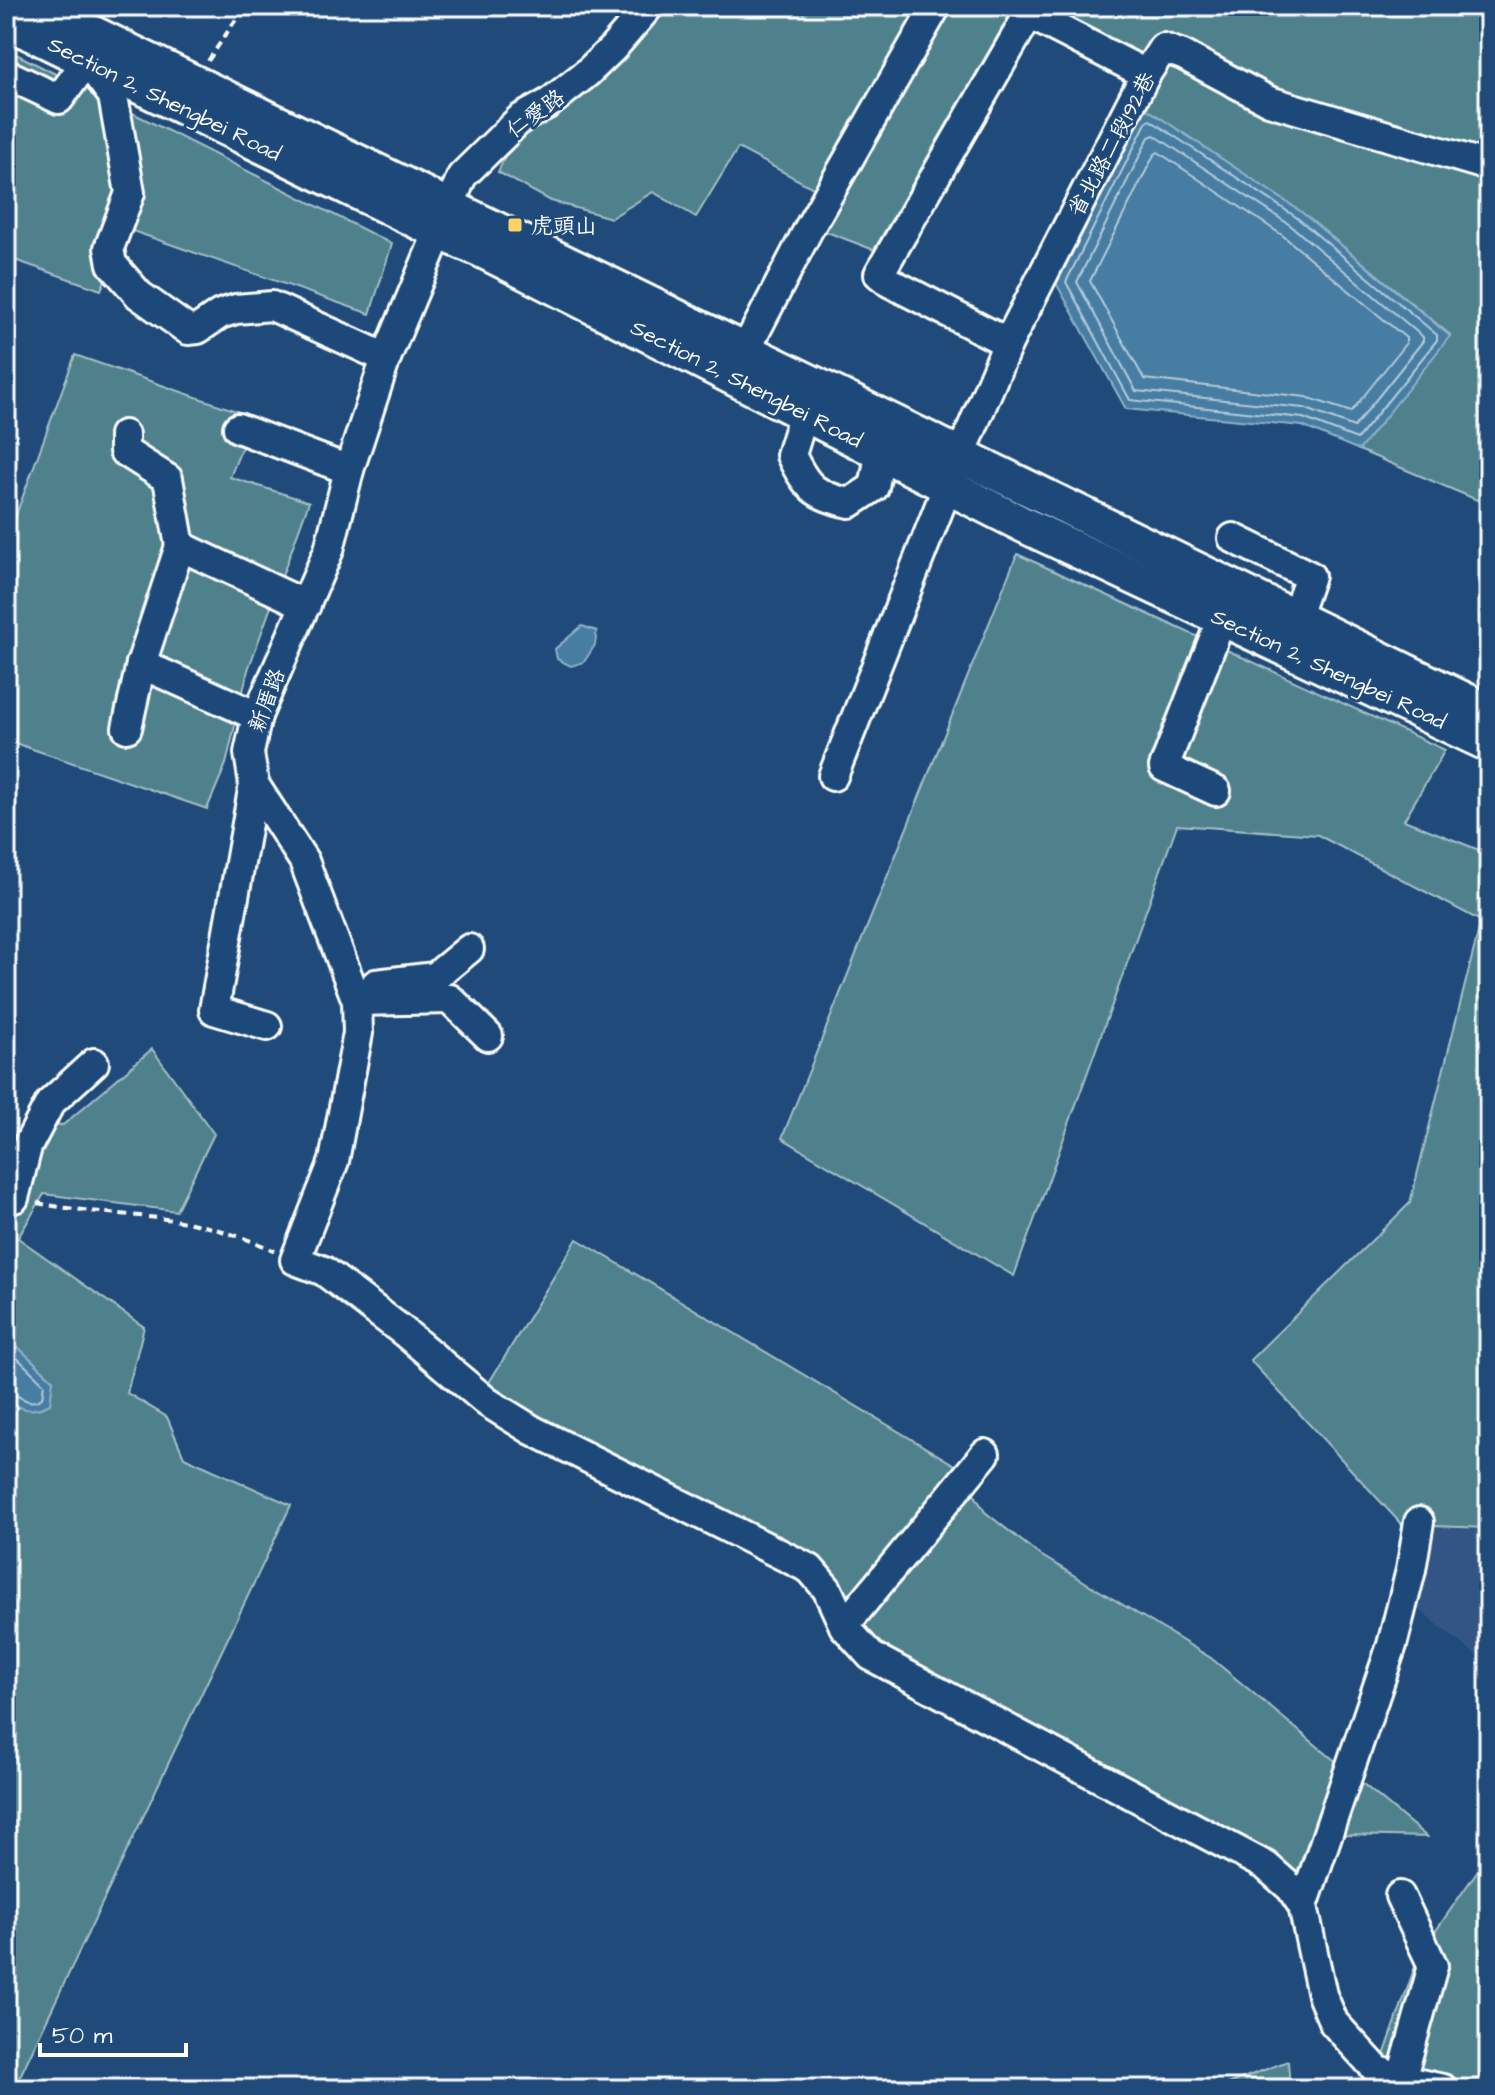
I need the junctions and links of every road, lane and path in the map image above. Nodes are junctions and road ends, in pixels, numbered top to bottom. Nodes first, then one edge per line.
1 (36, 6) edge
2 (245, 6) edge
3 (649, 6) edge
4 (936, 6) edge
5 (6, 21) edge
6 (87, 61) junction
7 (6, 74) edge
8 (1146, 74) junction
9 (193, 83) junction
10 (1489, 166) edge
11 (444, 220) junction
12 (1008, 343) junction
13 (745, 351) junction
14 (386, 358) junction
15 (804, 413) junction
16 (238, 428) dead end
17 (124, 435) dead end
18 (881, 450) junction
19 (349, 470) junction
20 (954, 470) junction
21 (1233, 538) dead end
22 (180, 546) junction
23 (306, 605) junction
24 (1222, 618) junction
25 (1295, 619) junction
26 (141, 664) junction
27 (1489, 712) edge
28 (257, 716) junction
29 (127, 728) dead end
30 (1489, 744) edge
31 (833, 776) dead end
32 (254, 784) junction
33 (1216, 791) dead end
34 (469, 949) dead end
35 (354, 993) junction
36 (267, 1026) dead end
37 (488, 1036) dead end
38 (94, 1063) dead end
39 (14, 1198) joint
40 (295, 1260) junction
41 (985, 1454) dead end
42 (6, 1511) edge
43 (1419, 1522) dead end
44 (6, 1532) edge
45 (844, 1626) junction
46 (1400, 1896) dead end
47 (1303, 1906) junction
48 (1401, 2080) junction
49 (1443, 2089) edge

1 - 9 main road, Section 2, Shengbei Road
2 - 9 path
3 - 11 street, 仁愛路
4 - 13 street
5 - 6 main road, Section 2, Shengbei Road
6 - 7 street
6 - 11 main road, Section 2, Shengbei Road
6 - 14 street
8 - 10 street, 省北路二段192巷
8 - 12 street, 省北路二段192巷
8 - 12 street
9 - 11 main road, Section 2, Shengbei Road
11 - 13 main road, Section 2, Shengbei Road
11 - 14 street, 新厝路
11 - 15 main road, Section 2, Shengbei Road
12 - 20 street, 省北路二段192巷
13 - 20 main road, Section 2, Shengbei Road
14 - 19 street, 新厝路
15 - 18 main road, Section 2, Shengbei Road
15 - 18 street
16 - 19 street
17 - 22 street
18 - 20 main road, Section 2, Shengbei Road
19 - 23 street, 新厝路
20 - 24 main road, Section 2, Shengbei Road
20 - 25 main road, Section 2, Shengbei Road
20 - 31 street, 省北路二段192巷
21 - 25 street
22 - 23 street
22 - 26 street
23 - 28 street, 新厝路
24 - 30 main road, Section 2, Shengbei Road
24 - 33 street
25 - 27 main road, Section 2, Shengbei Road
26 - 28 street
26 - 29 street
28 - 32 street, 新厝路
32 - 35 street, 新厝路
32 - 36 street
34 - 35 street
35 - 37 street
35 - 40 street, 新厝路
38 - 39 street
39 - 40 path
40 - 45 street
41 - 45 street
42 - 44 path
43 - 47 street
45 - 47 street
46 - 48 street
47 - 48 street
48 - 49 street

